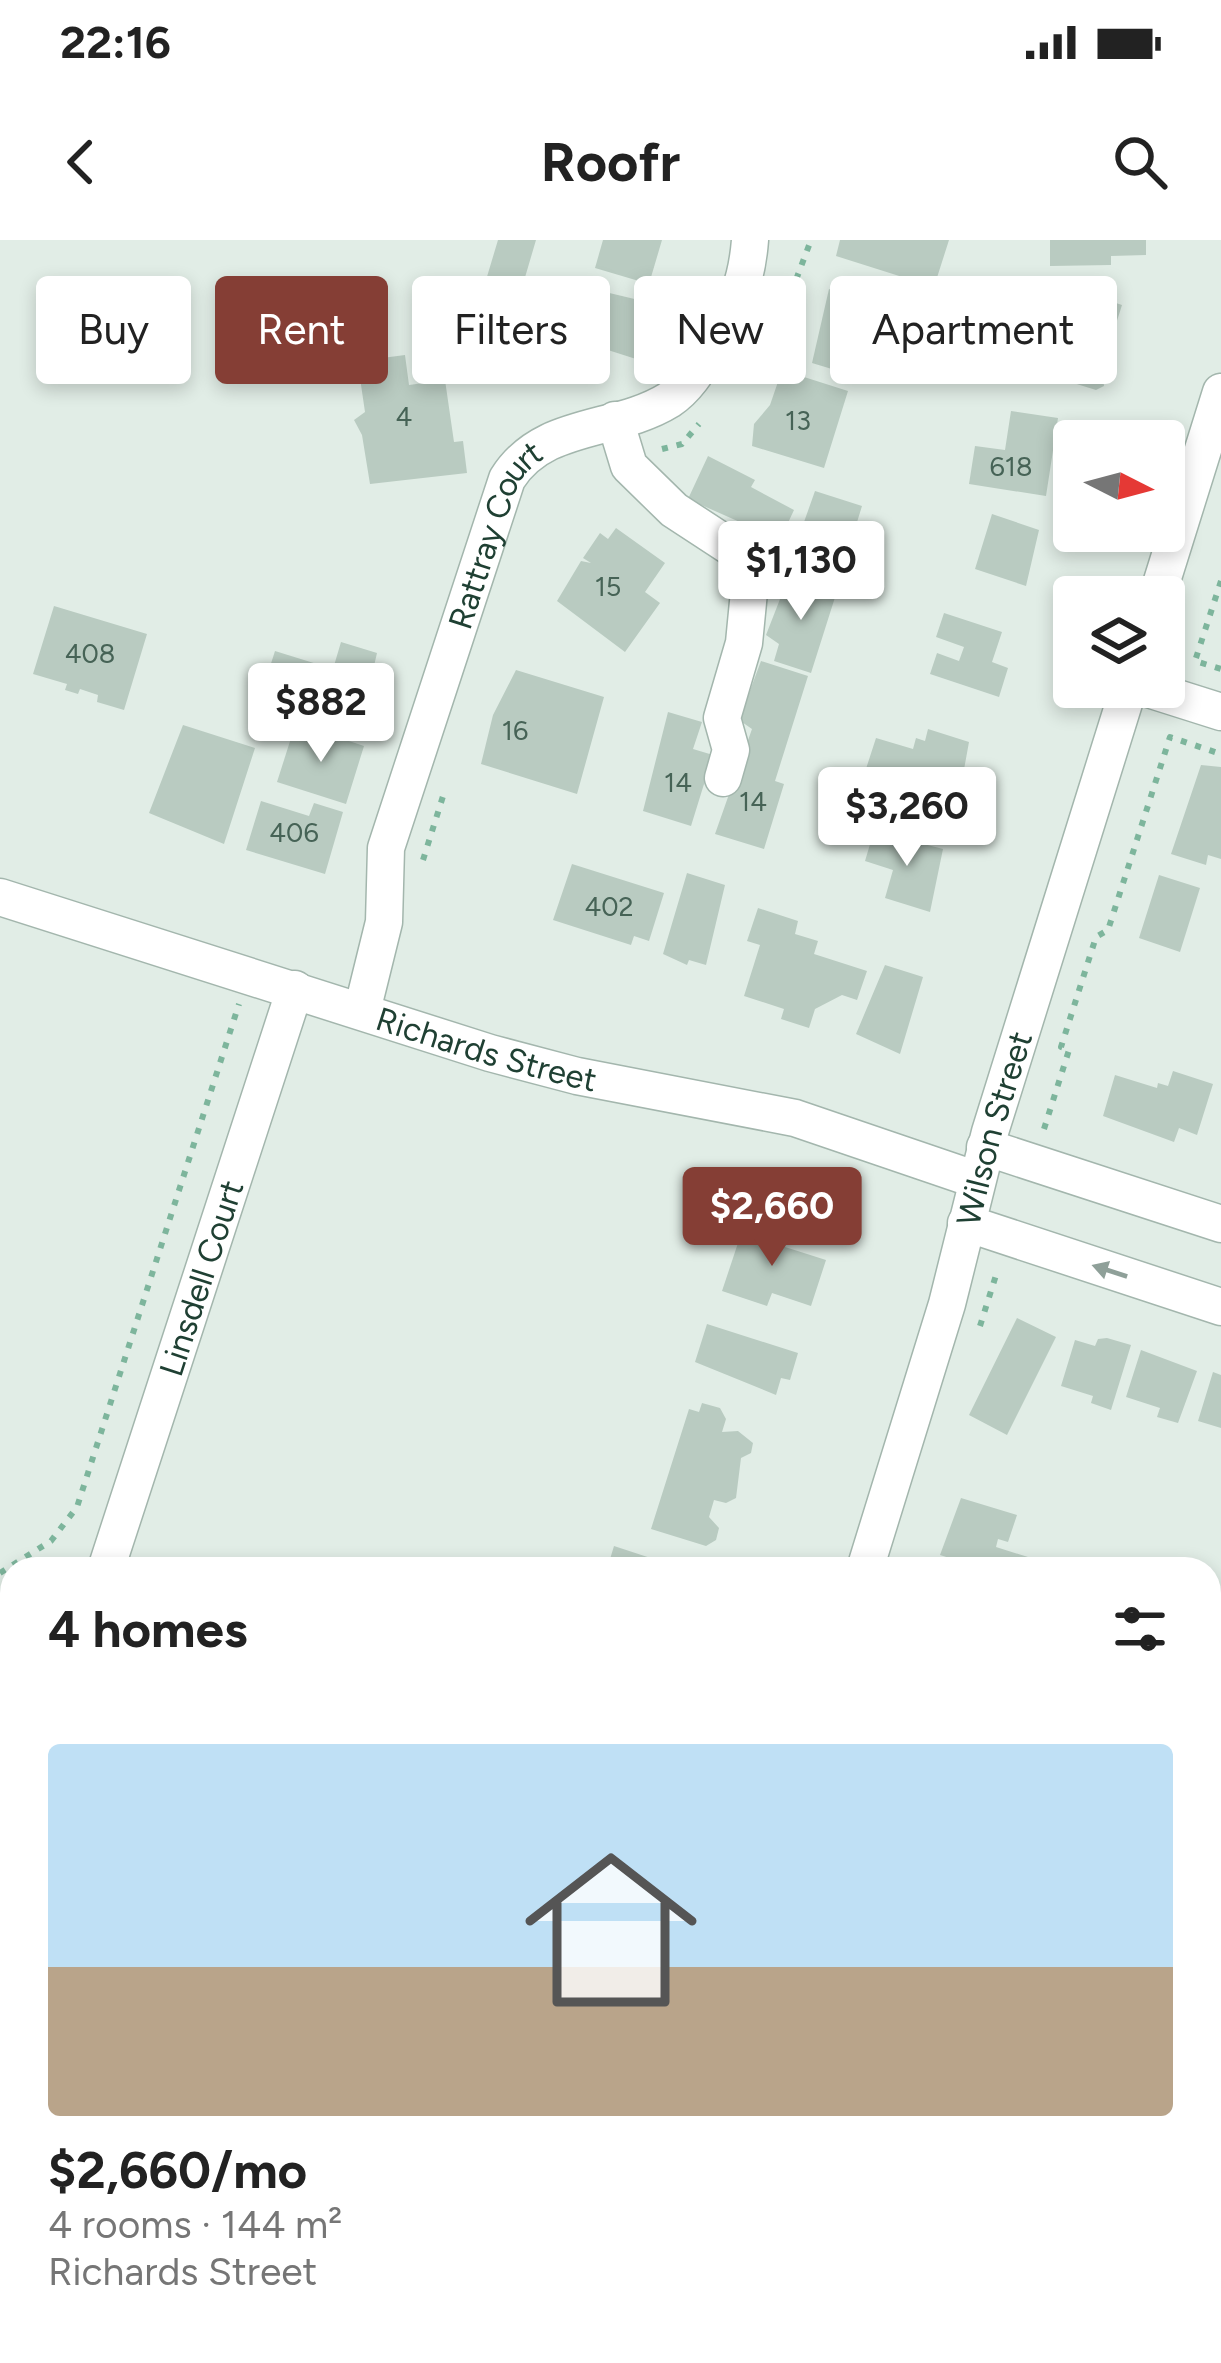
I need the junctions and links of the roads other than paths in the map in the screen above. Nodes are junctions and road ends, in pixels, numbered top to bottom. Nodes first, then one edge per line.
1 (751, 240) edge
2 (1221, 392) edge
3 (615, 420) junction
4 (1164, 576) edge
5 (1185, 701) edge
6 (1122, 708) edge
7 (1221, 712) edge
8 (723, 778) dead end
9 (0, 897) edge
10 (295, 989) junction
11 (362, 1011) junction
12 (981, 1163) junction
13 (966, 1223) junction
14 (1221, 1224) edge
15 (1221, 1307) edge
16 (110, 1557) edge
17 (869, 1557) edge

1 - 3 street, Rattray Court
2 - 4 street
3 - 8 street
3 - 11 street, Rattray Court
5 - 7 street
6 - 12 street, Wilson Street
9 - 10 street, Richards Street
10 - 11 street, Richards Street
10 - 16 street, Linsdell Court
11 - 12 street, Richards Street
12 - 13 street, Wilson Street
12 - 14 street, Richards Street
15 -> 13 street
13 - 17 street, Wilson Street

